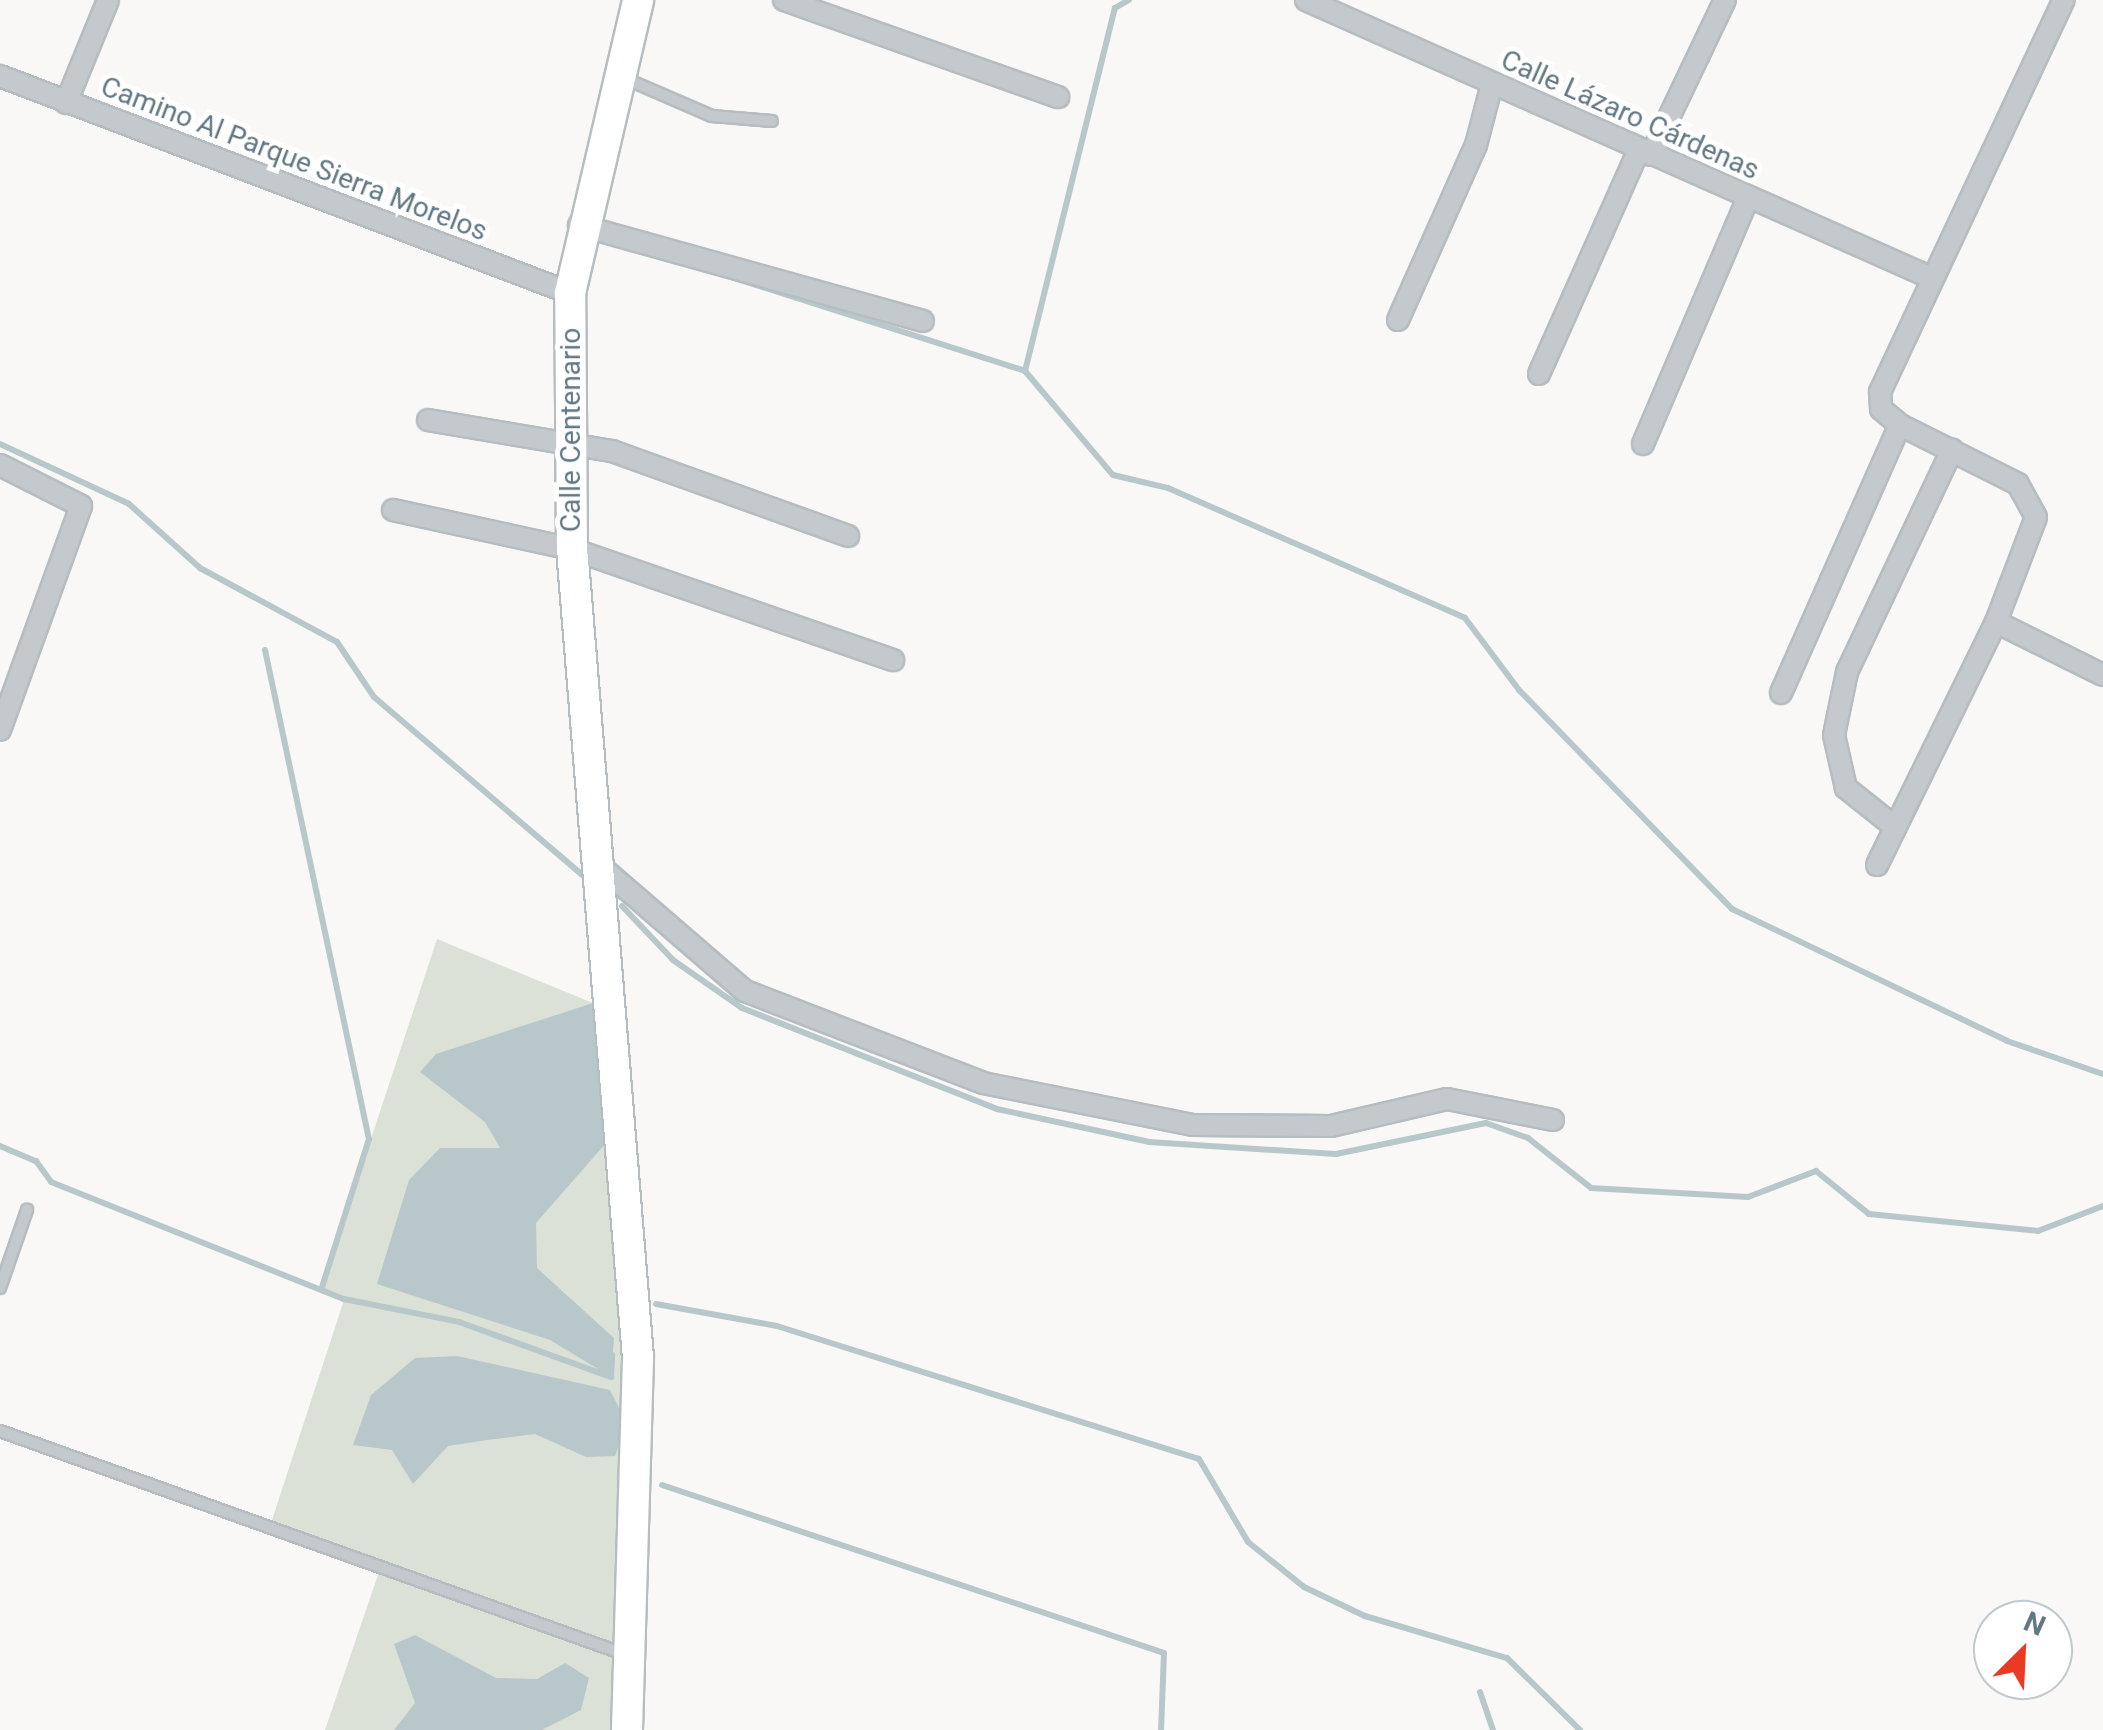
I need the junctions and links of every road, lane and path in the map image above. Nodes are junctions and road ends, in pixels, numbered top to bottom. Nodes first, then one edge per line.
1 (108, 0) edge
2 (638, 0) edge
3 (784, 0) edge
4 (1306, 0) edge
5 (1725, 0) edge
6 (2064, 0) edge
7 (619, 75) junction
8 (0, 76) edge
9 (1492, 84) junction
10 (1058, 97) dead end
11 (66, 102) junction
12 (772, 121) dead end
13 (1645, 152) junction
14 (1748, 198) junction
15 (579, 224) junction
16 (1932, 278) junction
17 (570, 293) junction
18 (1398, 320) dead end
19 (923, 322) dead end
20 (1540, 374) dead end
21 (428, 420) dead end
22 (1900, 425) junction
23 (570, 444) junction
24 (1643, 444) dead end
25 (1952, 450) junction
26 (0, 465) edge
27 (393, 510) dead end
28 (848, 536) dead end
29 (572, 550) junction
30 (1996, 622) junction
31 (894, 660) dead end
32 (2103, 676) edge
33 (1781, 693) dead end
34 (0, 730) edge
35 (1896, 828) junction
36 (1877, 865) dead end
37 (600, 866) junction
38 (1553, 1120) dead end
39 (27, 1210) dead end
40 (0, 1288) edge
41 (0, 1431) edge
42 (630, 1656) junction
43 (626, 1730) edge

1 - 11 street
2 - 7 street, Calle Centenario
3 - 10 street
4 - 9 street, Calle Lázaro Cárdenas
5 - 13 street
6 - 16 street
7 - 12 lane
7 - 15 street, Calle Centenario
8 - 11 street, Camino Al Parque Sierra Morelos
9 - 13 street, Calle Lázaro Cárdenas
9 - 18 street
11 - 17 street, Camino Al Parque Sierra Morelos
13 - 14 street, Calle Lázaro Cárdenas
13 - 20 street
14 - 16 street, Calle Lázaro Cárdenas
14 - 24 street
15 - 17 street, Calle Centenario
15 - 19 street
16 - 22 street
17 - 23 street, Calle Centenario
21 - 23 street
22 - 25 street
22 - 33 street
23 - 28 street
23 - 29 street, Calle Centenario
25 - 30 street
25 - 35 street
26 - 34 street
27 - 29 street
29 - 31 street
29 - 37 street, Calle Centenario
30 - 32 street
30 - 35 street
35 - 36 street
37 - 38 street
37 - 42 street, Calle Centenario
39 - 40 lane
41 - 42 lane
42 - 43 street, Calle Centenario

